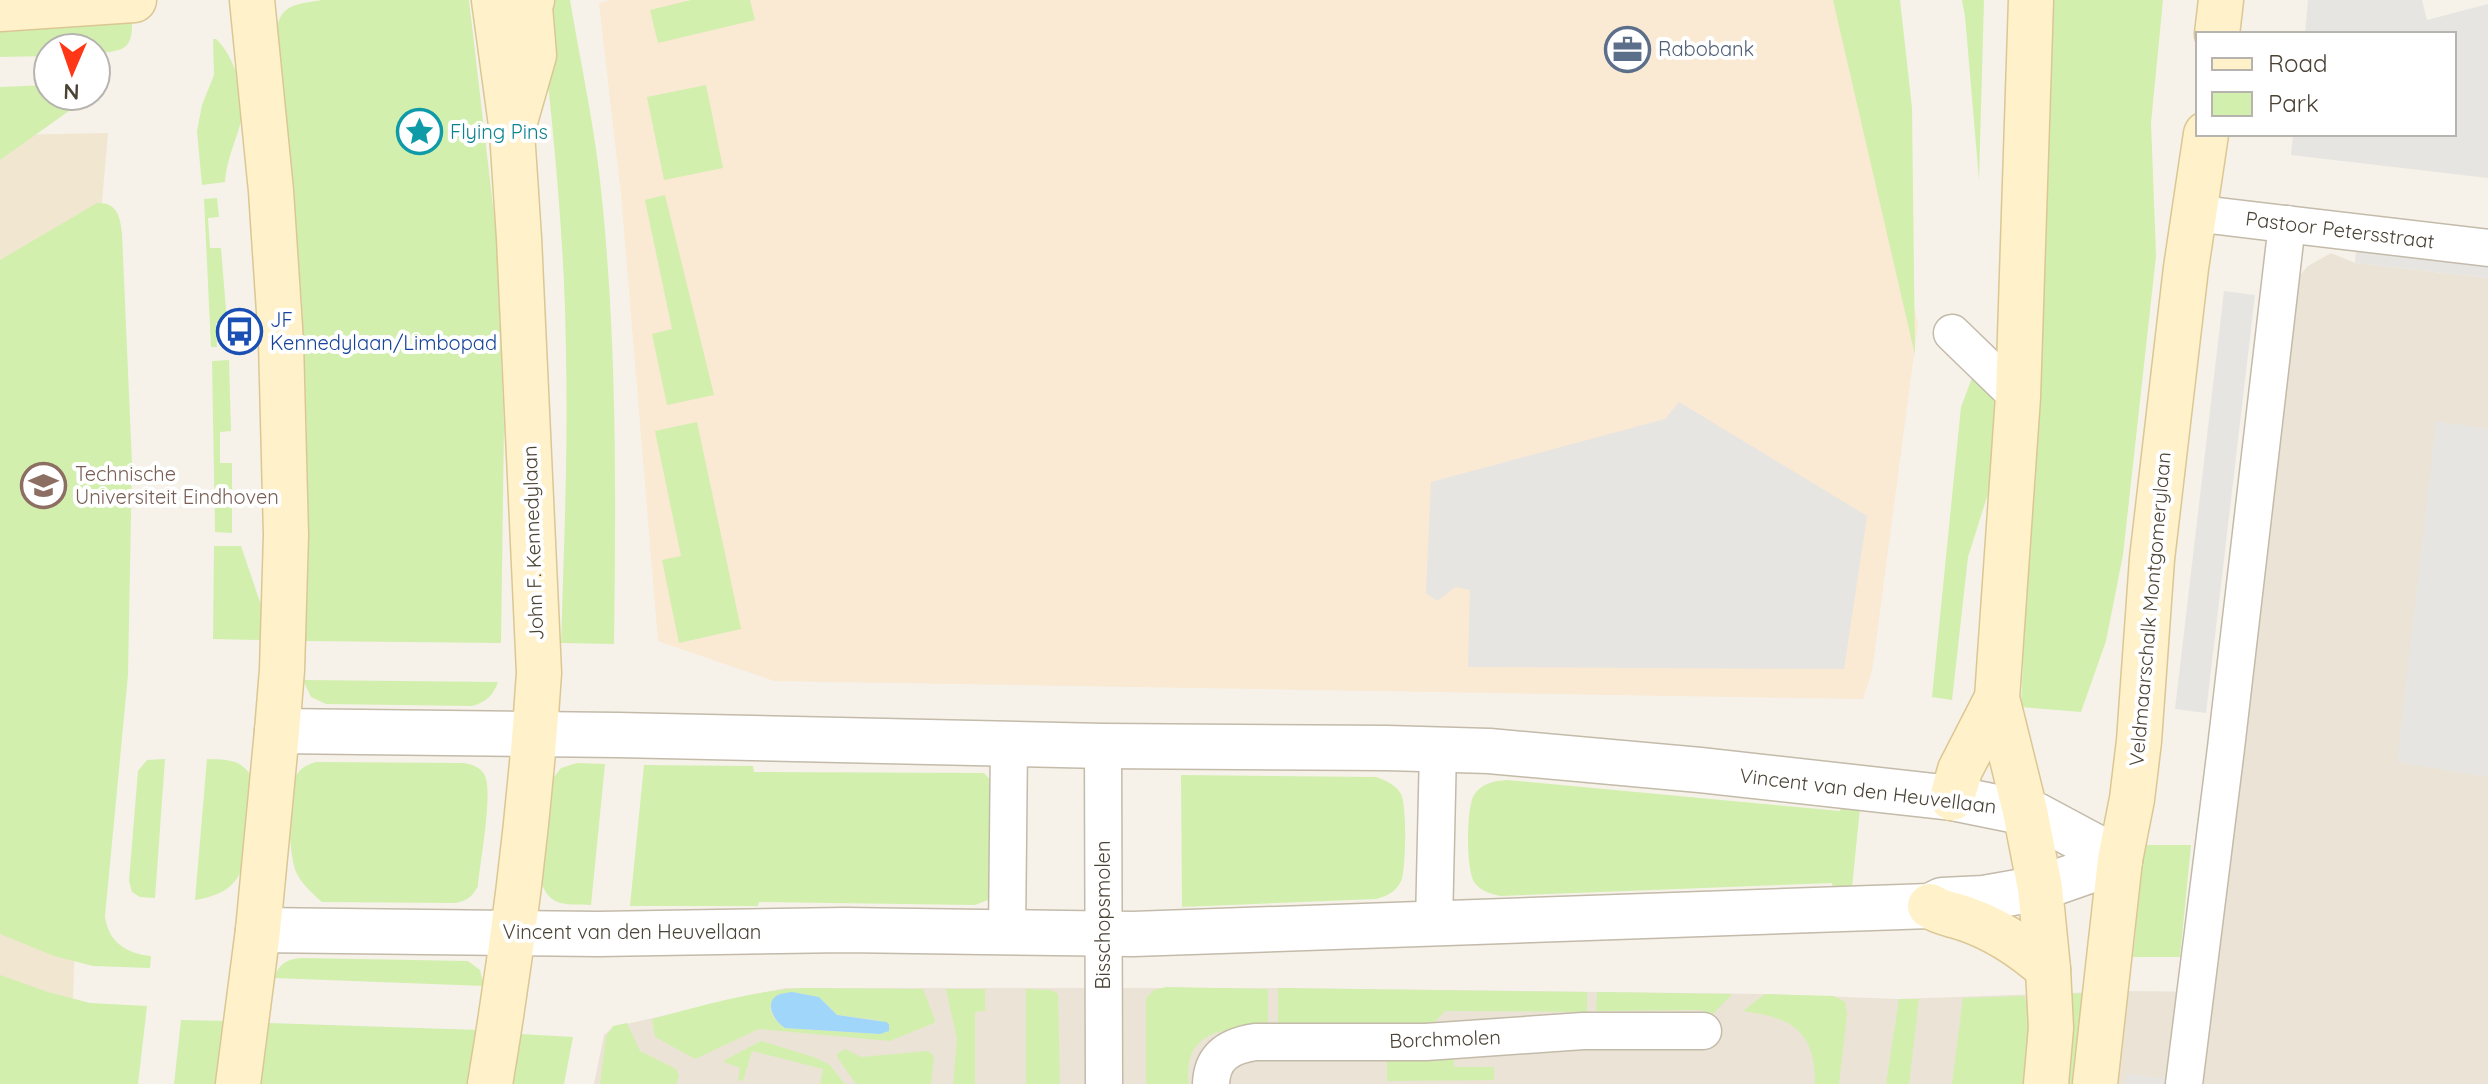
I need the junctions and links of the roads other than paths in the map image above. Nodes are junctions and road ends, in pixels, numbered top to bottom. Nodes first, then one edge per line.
1 (134, 0) edge
2 (252, 0) edge
3 (494, 0) edge
4 (532, 0) edge
5 (2031, 0) edge
6 (2221, 0) edge
7 (0, 9) edge
8 (2217, 32) edge
9 (512, 132) junction
10 (2206, 136) edge
11 (2193, 213) junction
12 (2287, 224) junction
13 (2488, 248) edge
14 (1952, 333) dead end
15 (2018, 397) junction
16 (1997, 698) junction
17 (277, 731) junction
18 (535, 735) junction
19 (1009, 743) junction
20 (1103, 746) junction
21 (1438, 749) junction
22 (1952, 798) junction
23 (2025, 811) junction
24 (2120, 860) junction
25 (2040, 888) junction
26 (1930, 906) junction
27 (1434, 924) junction
28 (258, 930) junction
29 (514, 933) junction
30 (1007, 934) junction
31 (1103, 935) junction
32 (2048, 969) junction
33 (1703, 1031) dead end
34 (238, 1084) edge
35 (490, 1084) edge
36 (1104, 1084) edge
37 (1211, 1084) edge
38 (2046, 1084) edge
39 (2095, 1084) edge
40 (2184, 1084) edge

1 - 7 main road
2 - 17 main road
3 - 9 main road, John F. Kennedylaan
4 - 9 main road
5 - 15 main road
6 - 8 main road
9 - 18 main road, John F. Kennedylaan
10 - 11 main road, Veldmaarschalk Montgomerylaan
11 - 12 street, Pastoor Petersstraat
11 - 24 main road, Veldmaarschalk Montgomerylaan
12 - 13 street, Pastoor Petersstraat
12 - 40 street
14 - 15 street
15 - 16 main road
16 - 22 main road
16 - 23 main road
17 - 18 street, Vincent van den Heuvellaan
17 - 28 main road
18 - 19 street, Vincent van den Heuvellaan
18 - 29 main road, John F. Kennedylaan
19 - 20 street, Vincent van den Heuvellaan
19 - 30 street
20 - 21 street, Vincent van den Heuvellaan
20 - 31 street, Bisschopsmolen
21 - 22 street, Vincent van den Heuvellaan
21 - 27 street
22 - 23 street, Vincent van den Heuvellaan
23 - 24 street, Vincent van den Heuvellaan
23 - 25 main road
24 - 25 street, Vincent van den Heuvellaan
24 - 39 main road, Veldmaarschalk Montgomerylaan
25 - 26 street, Vincent van den Heuvellaan
25 - 32 main road
26 - 27 street, Vincent van den Heuvellaan
26 - 32 main road
27 - 31 street, Vincent van den Heuvellaan
28 - 29 street, Vincent van den Heuvellaan
28 - 34 main road
29 - 30 street, Vincent van den Heuvellaan
29 - 35 main road, John F. Kennedylaan
30 - 31 street, Vincent van den Heuvellaan
31 - 36 street, Bisschopsmolen
32 - 38 main road
33 - 37 street, Borchmolen

